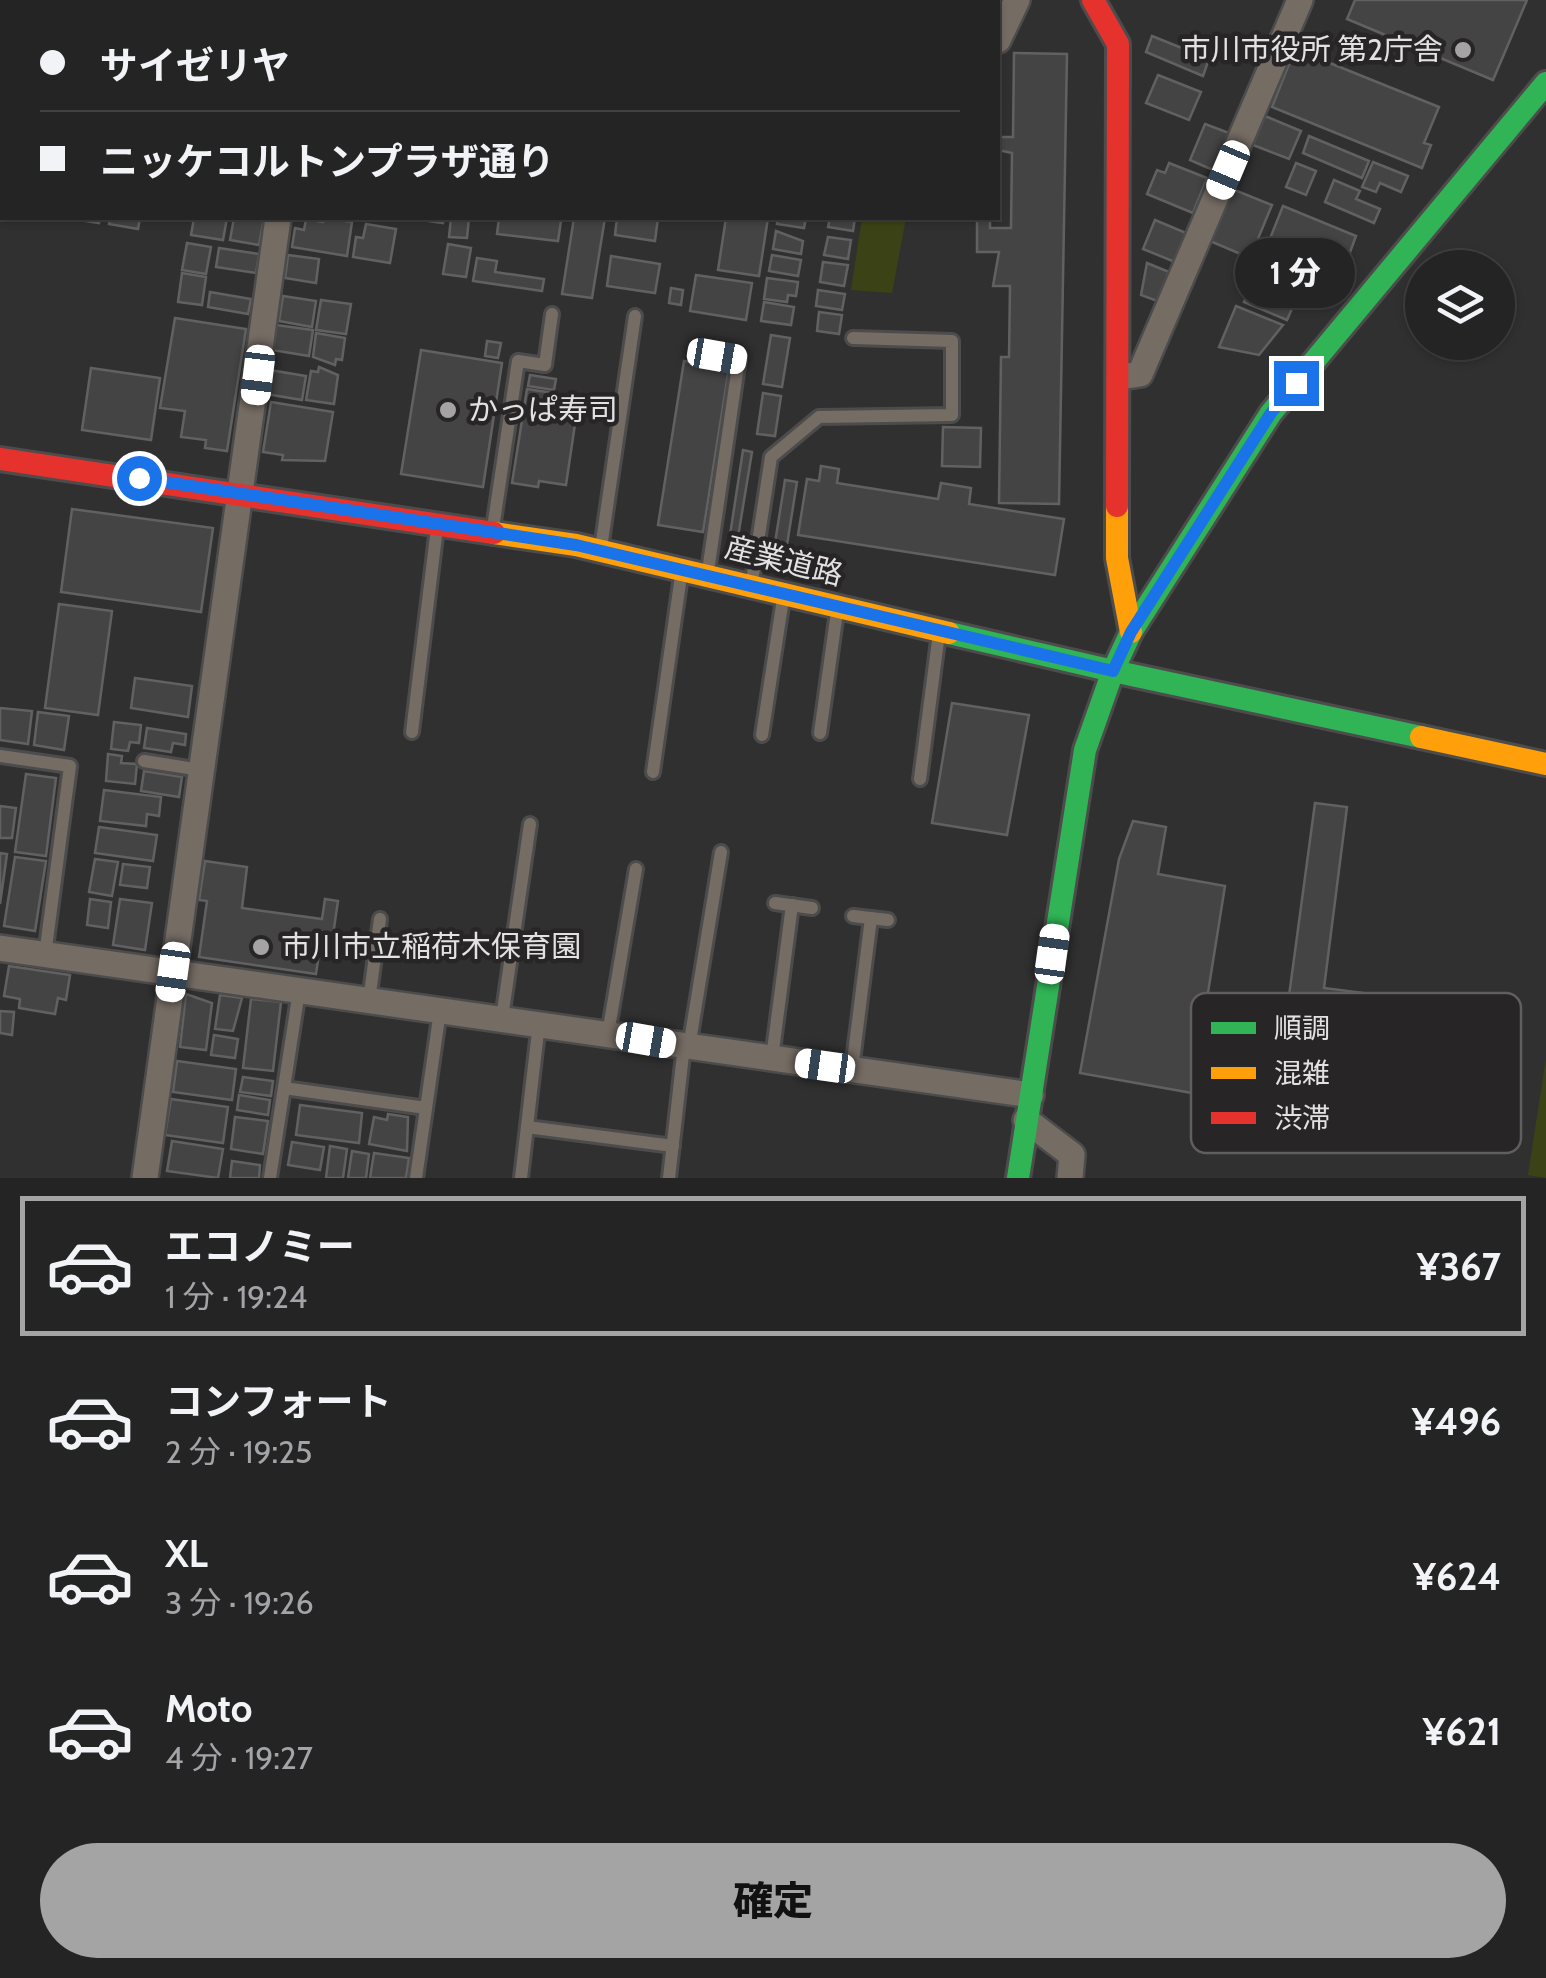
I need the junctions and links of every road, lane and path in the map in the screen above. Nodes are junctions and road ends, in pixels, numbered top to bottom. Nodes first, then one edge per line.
1 (1017, 0) edge
2 (1093, 0) edge
3 (1300, 0) edge
4 (1000, 36) edge
5 (1546, 83) edge
6 (278, 220) edge
7 (552, 314) dead end
8 (635, 316) dead end
9 (853, 338) dead end
10 (717, 356) dead end
11 (1120, 376) junction
12 (0, 459) edge
13 (243, 493) junction
14 (438, 521) junction
15 (492, 530) junction
16 (600, 550) junction
17 (683, 568) junction
18 (708, 574) junction
19 (752, 584) junction
20 (785, 592) junction
21 (838, 605) junction
22 (940, 630) junction
23 (1131, 632) junction
24 (1113, 671) junction
25 (412, 732) dead end
26 (820, 733) dead end
27 (762, 734) dead end
28 (0, 756) edge
29 (144, 761) dead end
30 (1546, 764) edge
31 (201, 770) junction
32 (653, 772) dead end
33 (920, 779) dead end
34 (530, 824) dead end
35 (720, 852) dead end
36 (636, 869) dead end
37 (775, 903) dead end
38 (792, 905) junction
39 (812, 908) dead end
40 (853, 916) dead end
41 (871, 918) junction
42 (380, 919) dead end
43 (888, 920) dead end
44 (0, 948) edge
45 (45, 954) junction
46 (173, 972) junction
47 (299, 991) junction
48 (369, 1001) junction
49 (440, 1011) junction
50 (502, 1018) junction
51 (540, 1022) junction
52 (608, 1034) junction
53 (687, 1047) junction
54 (772, 1058) junction
55 (852, 1070) junction
56 (284, 1088) junction
57 (1028, 1107) junction
58 (426, 1108) junction
59 (527, 1127) junction
60 (673, 1146) junction
61 (1017, 1176) edge
62 (145, 1178) edge
63 (270, 1178) edge
64 (416, 1178) edge
65 (520, 1178) edge
66 (669, 1178) edge
67 (1070, 1178) edge

1 - 4 street
2 - 11 main road
3 - 11 street
5 - 23 main road
6 - 13 street
7 - 15 lane
8 - 16 lane
9 - 19 lane
10 - 18 lane
11 - 23 main road
12 - 13 main road, 産業道路
13 - 14 main road, 産業道路
13 - 31 street
14 - 15 main road, 産業道路
14 - 25 lane
15 - 16 main road, 産業道路
16 - 17 main road, 産業道路
17 - 18 main road, 産業道路
17 - 32 lane
18 - 19 main road, 産業道路
19 - 20 main road, 産業道路
20 - 21 main road, 産業道路
20 - 27 lane
21 - 22 main road, 産業道路
21 - 26 lane
22 - 24 main road, 産業道路
22 - 33 lane
23 - 24 main road
24 - 30 main road, 産業道路
24 - 57 main road
28 - 45 lane
29 - 31 lane
31 - 46 street
34 - 50 lane
35 - 53 lane
36 - 52 lane
37 - 38 lane
38 - 39 lane
38 - 54 lane
40 - 41 lane
41 - 43 lane
41 - 55 lane
42 - 48 lane
44 - 45 street
45 - 46 street
46 - 47 street
46 - 62 street
47 - 48 street
47 - 56 lane
48 - 49 street
49 - 50 street
49 - 58 lane
50 - 51 street
51 - 52 street
51 - 59 lane
52 - 53 street
53 - 54 street
53 - 60 lane
54 - 55 street
55 - 57 street
56 - 58 lane
56 - 63 lane
57 - 61 main road
57 - 67 street
58 - 64 lane
59 - 60 lane
59 - 65 lane
60 - 66 lane

